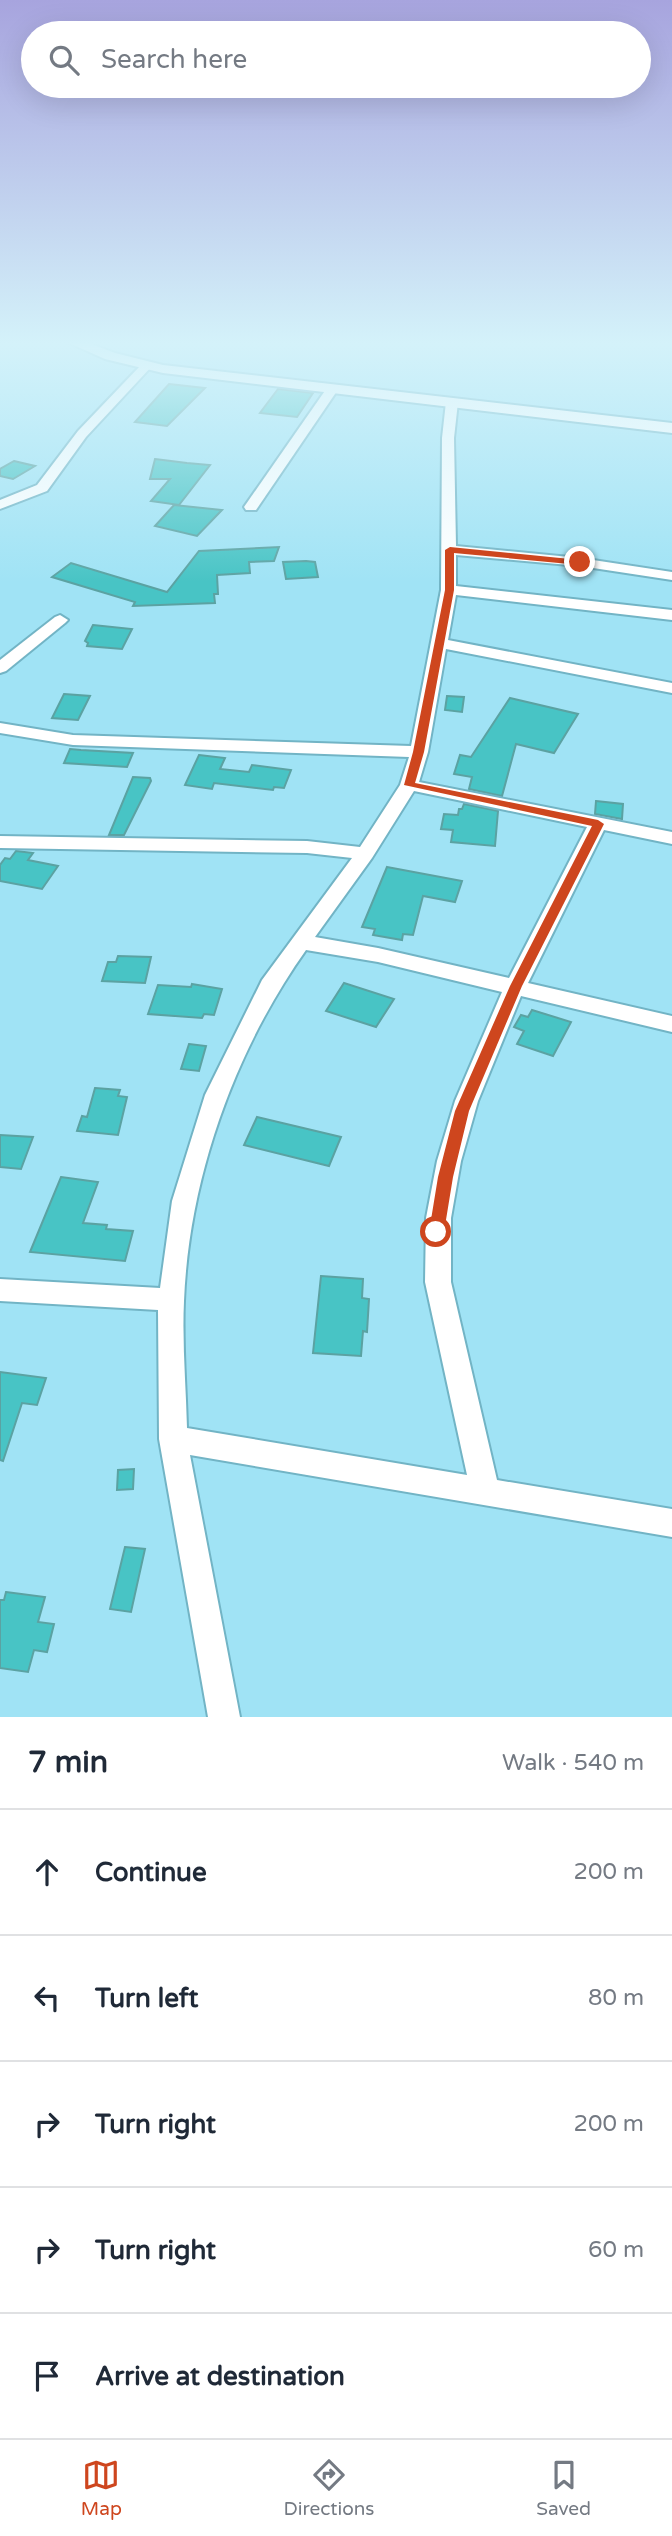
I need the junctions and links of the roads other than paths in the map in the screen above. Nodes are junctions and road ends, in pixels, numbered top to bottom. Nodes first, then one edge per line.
1 (93, 422) edge
2 (309, 422) edge
3 (450, 422) edge
4 (622, 422) edge
5 (672, 428) edge
6 (0, 505) edge
7 (251, 507) dead end
8 (450, 550) junction
9 (672, 576) edge
10 (449, 590) junction
11 (672, 615) edge
12 (60, 620) dead end
13 (440, 643) junction
14 (0, 668) edge
15 (672, 688) edge
16 (0, 728) edge
17 (419, 752) junction
18 (409, 785) junction
19 (598, 824) junction
20 (672, 838) edge
21 (0, 842) edge
22 (365, 854) junction
23 (302, 942) junction
24 (516, 986) junction
25 (672, 1024) edge
26 (0, 1290) edge
27 (172, 1300) junction
28 (173, 1439) junction
29 (485, 1491) junction
30 (672, 1523) edge
31 (224, 1717) edge

1 - 6 street
2 - 7 street
3 - 8 street
4 - 5 street
8 - 9 street
8 - 10 street
10 - 11 street
10 - 13 street
12 - 14 street
13 - 15 street
13 - 17 street
16 - 17 street
17 - 18 street
18 - 19 street
18 - 22 street
19 - 20 street
19 - 24 street
21 - 22 street
22 - 23 street
23 - 24 street
23 - 27 street
24 - 25 street
24 - 29 street
26 - 27 street
27 - 28 street
28 - 29 street
28 - 31 street
29 - 30 street

